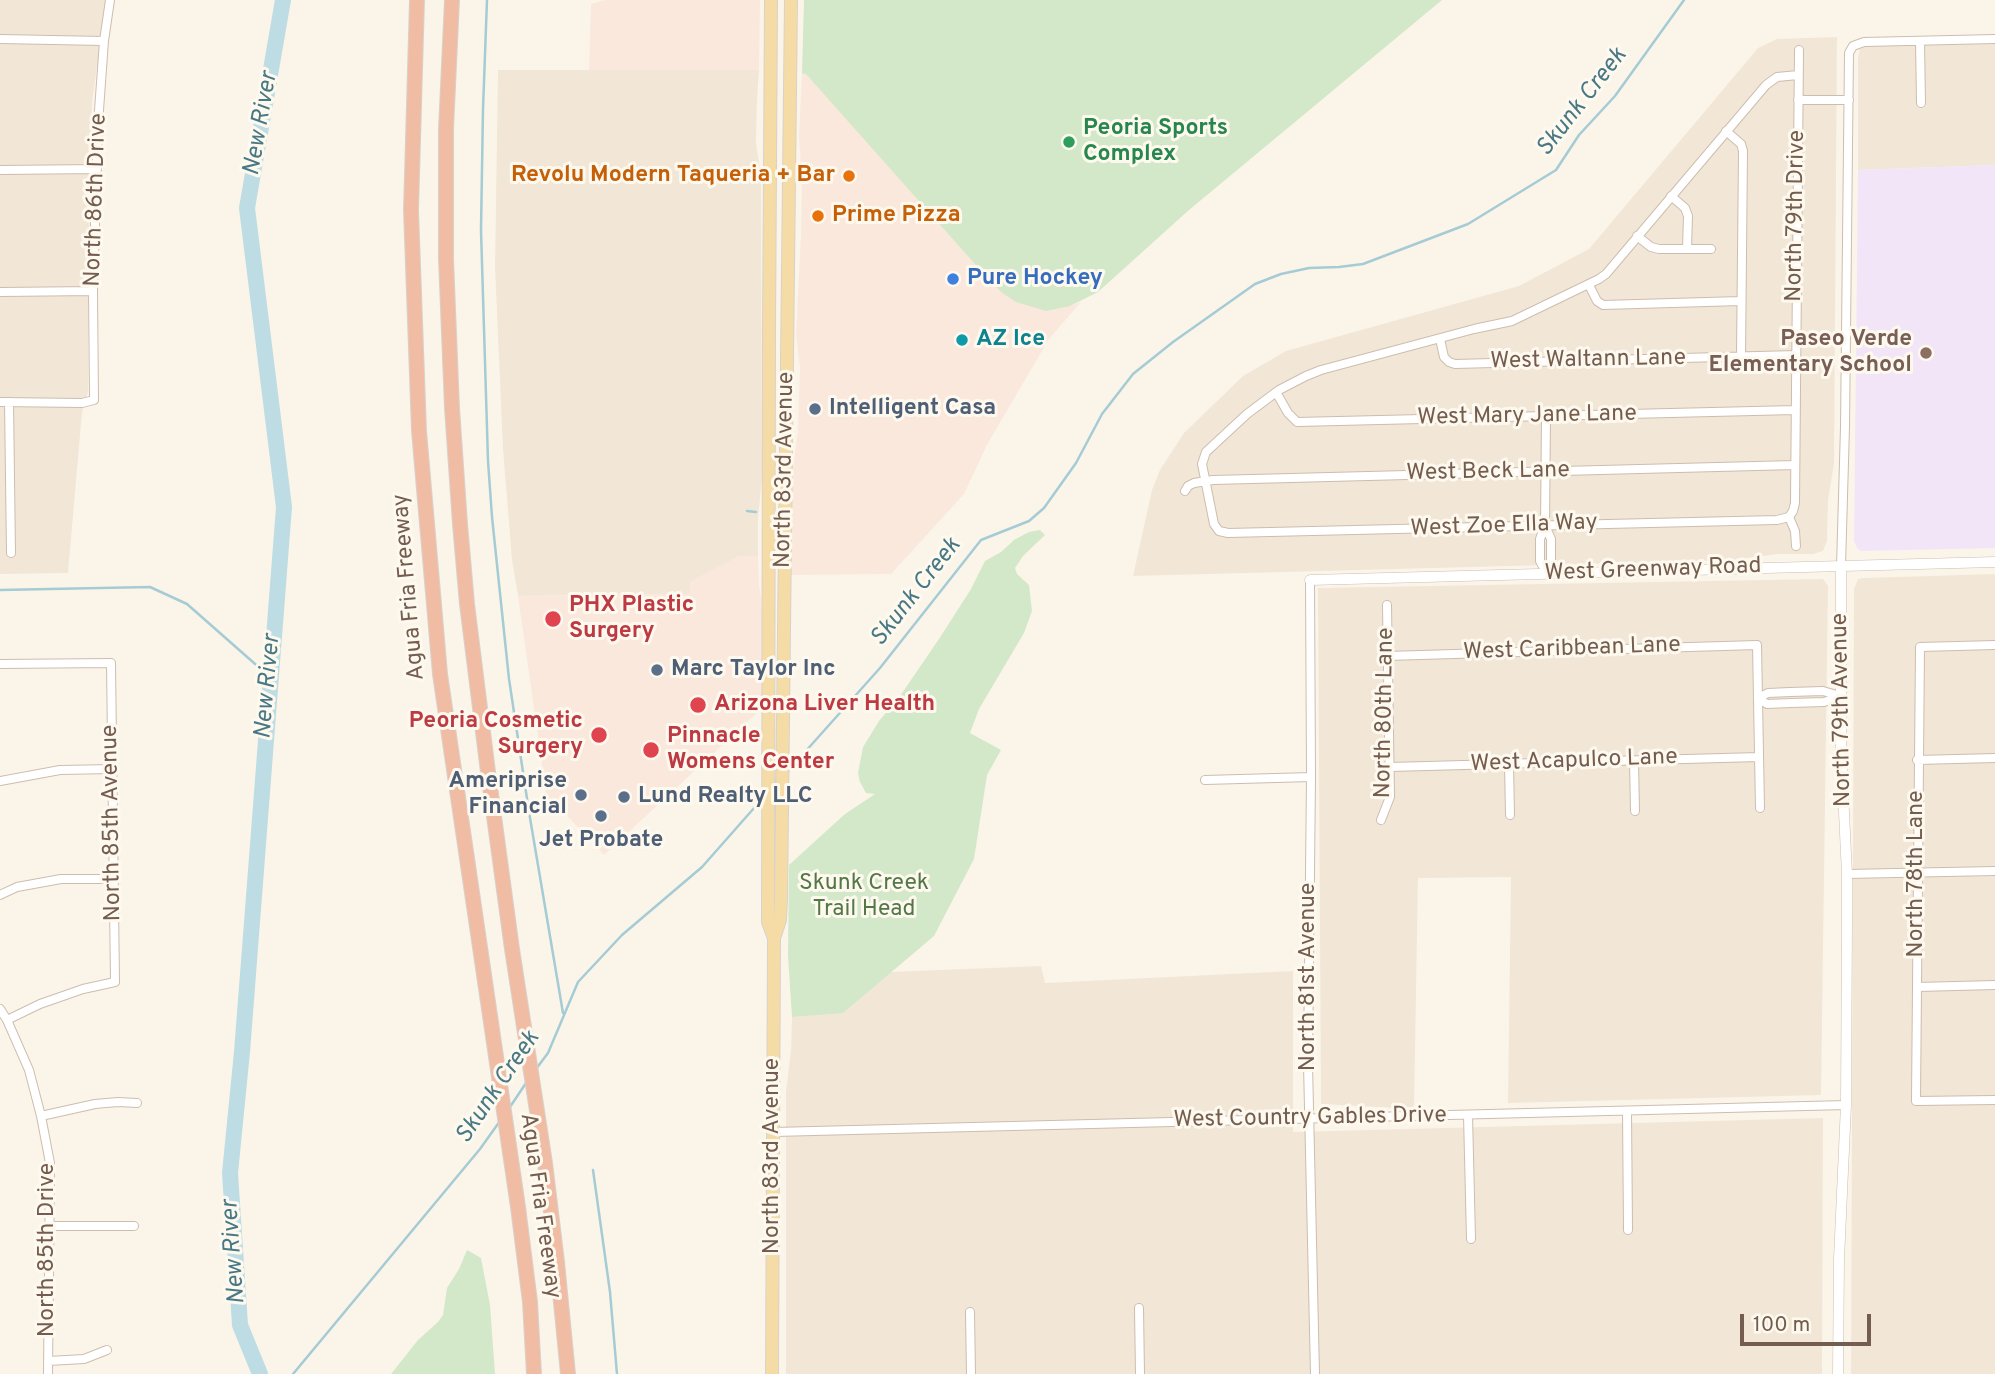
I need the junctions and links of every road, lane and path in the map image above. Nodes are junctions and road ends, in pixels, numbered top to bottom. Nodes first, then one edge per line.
1 (110, 0) edge
2 (417, 0) edge
3 (453, 0) edge
4 (771, 0) edge
5 (791, 0) edge
6 (0, 39) edge
7 (1995, 39) edge
8 (104, 41) junction
9 (1920, 41) junction
10 (1799, 50) dead end
11 (1798, 75) junction
12 (1798, 100) junction
13 (1849, 100) junction
14 (1921, 103) dead end
15 (1726, 131) junction
16 (97, 169) junction
17 (0, 170) edge
18 (1671, 196) junction
19 (1637, 236) junction
20 (1687, 249) junction
21 (1711, 249) dead end
22 (1589, 285) junction
23 (93, 290) junction
24 (0, 292) edge
25 (1741, 301) junction
26 (1440, 339) junction
27 (1796, 355) junction
28 (1741, 357) junction
29 (1276, 392) junction
30 (5, 402) edge
31 (1795, 410) junction
32 (1546, 416) junction
33 (1795, 465) junction
34 (1546, 472) junction
35 (1204, 481) junction
36 (1185, 491) dead end
37 (1789, 517) junction
38 (1545, 526) junction
39 (1796, 546) dead end
40 (10, 553) dead end
41 (1995, 562) edge
42 (1841, 566) junction
43 (1547, 574) junction
44 (1310, 580) joint
45 (1387, 605) dead end
46 (1995, 645) edge
47 (1388, 656) junction
48 (0, 664) edge
49 (1842, 696) junction
50 (1758, 698) junction
51 (1759, 757) junction
52 (1995, 758) edge
53 (1917, 760) junction
54 (1634, 761) junction
55 (1509, 764) junction
56 (1390, 767) junction
57 (112, 769) junction
58 (1311, 777) junction
59 (1205, 780) dead end
60 (0, 781) edge
61 (1760, 808) dead end
62 (1635, 811) dead end
63 (1510, 815) dead end
64 (1381, 820) dead end
65 (1995, 871) edge
66 (1917, 873) junction
67 (1847, 874) junction
68 (114, 879) junction
69 (0, 895) edge
70 (774, 938) junction
71 (1995, 985) edge
72 (1917, 988) junction
73 (0, 1009) edge
74 (7, 1020) junction
75 (1995, 1100) edge
76 (137, 1103) dead end
77 (1846, 1105) junction
78 (1627, 1111) junction
79 (1468, 1115) junction
80 (41, 1116) junction
81 (1309, 1119) junction
82 (774, 1132) junction
83 (49, 1226) junction
84 (134, 1226) dead end
85 (1628, 1230) dead end
86 (1471, 1239) dead end
87 (1139, 1308) dead end
88 (971, 1312) dead end
89 (107, 1350) dead end
90 (48, 1361) junction
91 (48, 1374) edge
92 (534, 1374) edge
93 (568, 1374) edge
94 (772, 1374) edge
95 (971, 1374) edge
96 (1140, 1374) edge
97 (1315, 1374) edge
98 (1838, 1374) edge

1 - 8 street, North 86th Drive
2 - 92 highway, Agua Fria Freeway
3 - 93 highway, Agua Fria Freeway
4 - 70 main road, North 83rd Avenue
5 - 70 main road, North 83rd Avenue
6 - 8 street
7 - 9 street
8 - 16 street, North 86th Drive
9 - 13 street, North 79th Avenue
9 - 14 street
10 - 11 street, North 79th Drive
11 - 12 street, North 79th Drive
11 - 15 street
12 - 13 street
12 - 27 street, North 79th Drive
13 - 42 street, North 79th Avenue
15 - 18 street
15 - 25 street
16 - 17 street
16 - 23 street, North 86th Drive
18 - 19 street
18 - 20 street
19 - 20 street
19 - 22 street
20 - 21 street
22 - 25 street
22 - 26 street
23 - 24 street
23 - 30 street, North 86th Drive
25 - 28 street
26 - 28 street, West Waltann Lane
26 - 29 street
27 - 28 street, West Waltann Lane
27 - 31 street, North 79th Drive
29 - 32 street, West Mary Jane Lane
29 - 35 street
30 - 40 street
31 - 32 street, West Mary Jane Lane
31 - 33 street, North 79th Drive
32 - 34 street
33 - 34 street, West Beck Lane
33 - 37 street, North 79th Drive
34 - 35 street, West Beck Lane
34 - 38 street
35 - 36 street, West Beck Lane
35 - 38 street, West Zoe Ella Way
37 - 38 street, West Zoe Ella Way
37 - 39 street, North 79th Drive
38 - 43 street
41 - 42 street, West Greenway Road
42 - 43 street, West Greenway Road
42 - 49 street, North 79th Avenue
43 - 44 street, West Greenway Road
44 - 58 street, North 81st Avenue
45 - 47 street, North 80th Lane
46 - 53 street, North 78th Lane
47 - 50 street, West Caribbean Lane
47 - 56 street, North 80th Lane
48 - 57 street, North 85th Avenue
49 - 50 street
49 - 67 street, North 79th Avenue
50 - 51 street
51 - 54 street, West Acapulco Lane
51 - 61 street
52 - 53 street
53 - 66 street, North 78th Lane
54 - 55 street, West Acapulco Lane
54 - 62 street
55 - 56 street, West Acapulco Lane
55 - 63 street
56 - 64 street, North 80th Lane
57 - 60 street
57 - 68 street, North 85th Avenue
58 - 59 street
58 - 81 street, North 81st Avenue
65 - 66 street
66 - 67 street
66 - 72 street, North 78th Lane
67 - 77 street, North 79th Avenue
68 - 69 street
68 - 74 street, North 85th Avenue
70 - 82 main road, North 83rd Avenue
71 - 72 street
72 - 75 street, North 78th Lane
73 - 74 street, North 85th Drive
74 - 80 street, North 85th Drive
76 - 80 street
77 - 78 street, West Country Gables Drive
77 - 98 street, North 79th Avenue
78 - 79 street, West Country Gables Drive
78 - 85 street
79 - 81 street, West Country Gables Drive
79 - 86 street
80 - 83 street, North 85th Drive
81 - 82 street, West Country Gables Drive
81 - 97 street, North 81st Avenue
82 - 94 main road, North 83rd Avenue
83 - 84 street
83 - 90 street, North 85th Drive
87 - 96 street
88 - 95 street
89 - 90 street
90 - 91 street, North 85th Drive

